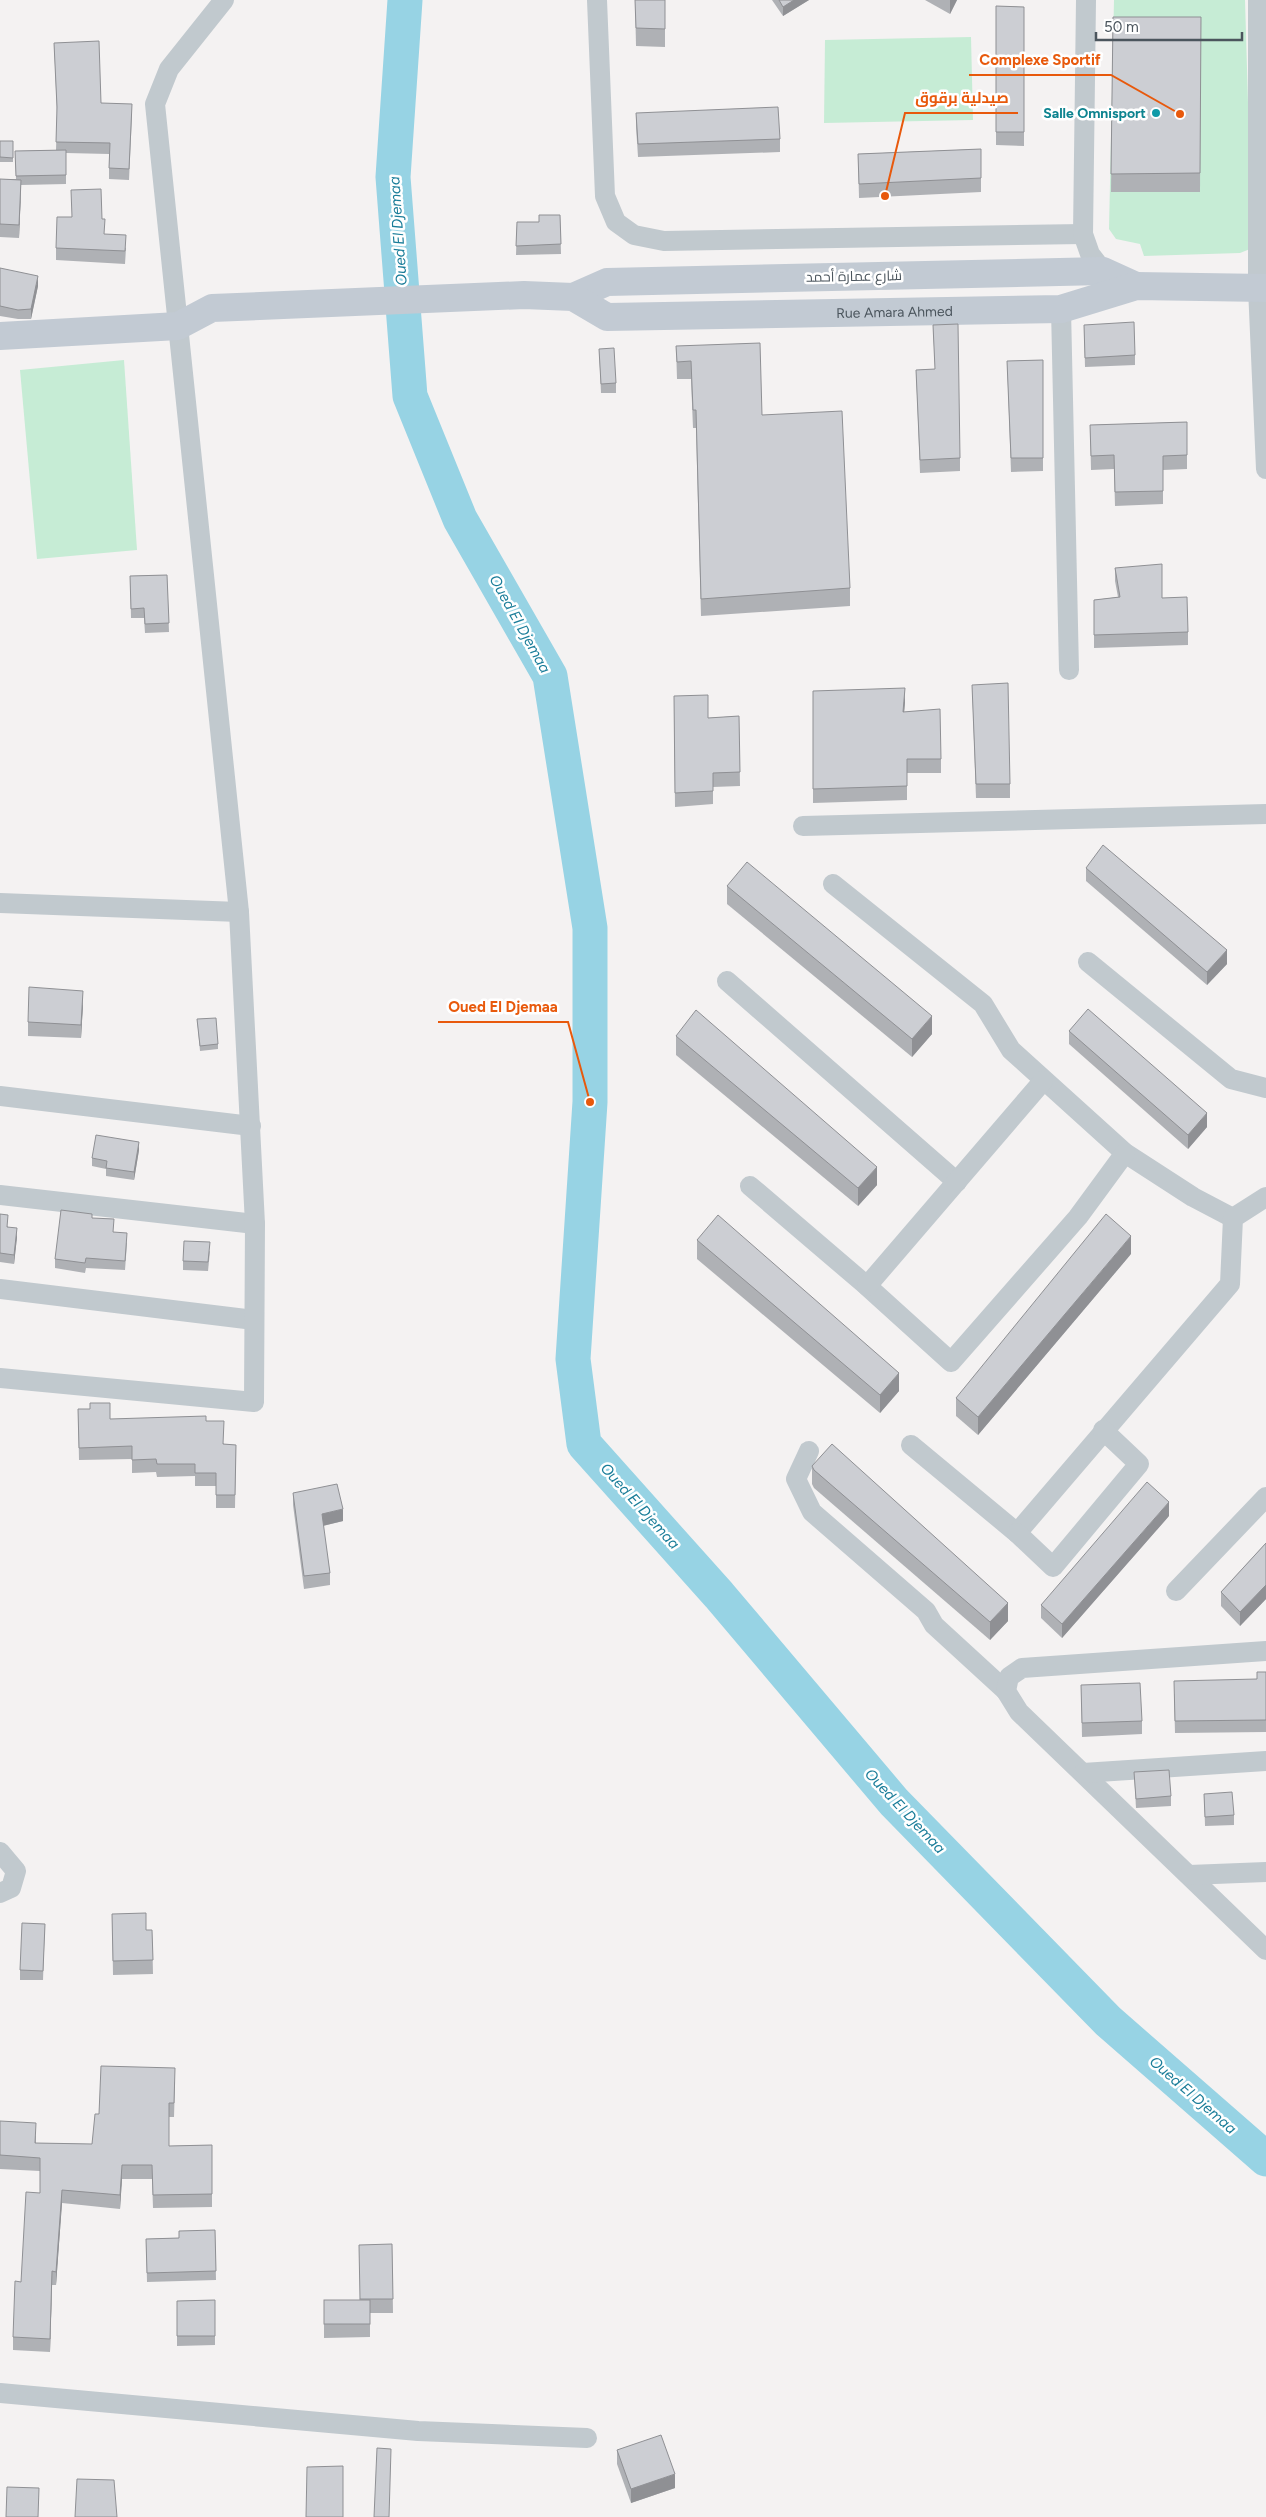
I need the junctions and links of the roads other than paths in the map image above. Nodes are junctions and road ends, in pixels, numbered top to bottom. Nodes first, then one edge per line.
1 (224, 0) edge
2 (597, 0) edge
3 (1086, 0) edge
4 (1258, 0) edge
5 (1083, 234) junction
6 (1103, 271) junction
7 (1136, 286) junction
8 (1262, 288) edge
9 (573, 297) junction
10 (1062, 309) junction
11 (178, 326) junction
12 (0, 336) edge
13 (1266, 469) edge
14 (1069, 670) dead end
15 (1266, 814) edge
16 (803, 826) dead end
17 (833, 884) dead end
18 (0, 903) edge
19 (239, 912) junction
20 (1088, 962) dead end
21 (727, 981) dead end
22 (1043, 1081) junction
23 (1266, 1088) edge
24 (0, 1096) edge
25 (252, 1126) junction
26 (1125, 1153) junction
27 (957, 1182) junction
28 (750, 1186) dead end
29 (0, 1195) edge
30 (1266, 1196) edge
31 (1233, 1218) junction
32 (255, 1224) junction
33 (867, 1286) junction
34 (0, 1289) edge
35 (254, 1320) junction
36 (0, 1378) edge
37 (1103, 1430) junction
38 (911, 1445) dead end
39 (809, 1451) dead end
40 (1266, 1498) edge
41 (1017, 1533) junction
42 (1176, 1591) dead end
43 (1266, 1651) edge
44 (1006, 1690) junction
45 (1266, 1761) edge
46 (1083, 1773) junction
47 (0, 1852) edge
48 (1266, 1872) edge
49 (1189, 1875) junction
50 (0, 1893) edge
51 (1266, 1950) edge
52 (0, 2393) edge
53 (587, 2438) dead end

1 - 11 street
2 - 5 street
3 - 5 street
4 - 8 street
5 - 6 street
6 - 7 street, شارع عمارة أحمد
6 - 9 street, شارع عمارة أحمد
7 - 8 street, Rue Amara Ahmed
7 - 10 street, Rue Amara Ahmed
8 - 13 street
9 - 10 street, Rue Amara Ahmed
9 - 11 street, Rue Amara Ahmed
10 - 14 street
11 - 12 street
11 - 19 street
15 - 16 street
17 - 22 street
18 - 19 street
19 - 25 street
20 - 23 street
21 - 27 street
22 - 26 street
22 - 27 street
24 - 25 street
25 - 32 street
26 - 31 street
26 - 33 street
27 - 33 street
28 - 33 street
29 - 32 street
30 - 31 street
31 - 37 street
32 - 35 street
34 - 35 street
35 - 36 street
37 - 41 street
37 - 41 street
38 - 41 street
39 - 44 street
40 - 42 street
43 - 44 street
44 - 46 street
45 - 46 street
46 - 49 street
47 - 50 street
48 - 49 street
49 - 51 street
52 - 53 street

